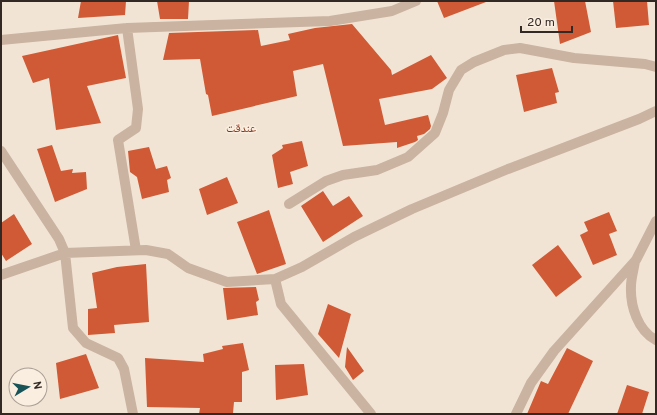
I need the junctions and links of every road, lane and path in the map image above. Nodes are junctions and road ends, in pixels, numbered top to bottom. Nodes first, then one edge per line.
1 (416, 1) edge
2 (127, 28) junction
3 (1, 40) edge
4 (656, 68) edge
5 (656, 111) edge
6 (1, 151) edge
7 (289, 204) dead end
8 (656, 221) edge
9 (136, 250) junction
10 (65, 253) junction
11 (636, 260) junction
12 (1, 275) edge
13 (275, 279) junction
14 (656, 340) edge
15 (133, 414) edge
16 (371, 414) edge
17 (516, 414) edge

1 - 2 street
2 - 3 street
2 - 9 street
4 - 7 street
5 - 13 street
6 - 10 street
8 - 11 street
9 - 10 street
9 - 13 street
10 - 12 street
10 - 15 street
11 - 14 street
11 - 17 street
13 - 16 street

